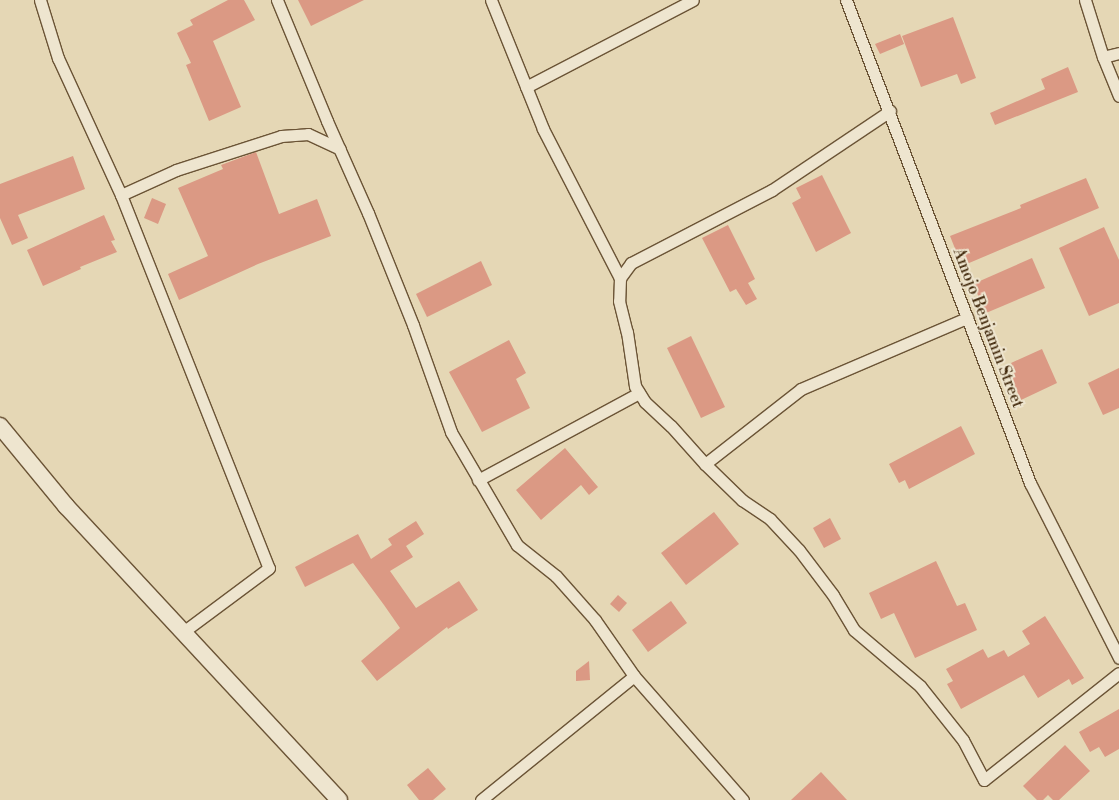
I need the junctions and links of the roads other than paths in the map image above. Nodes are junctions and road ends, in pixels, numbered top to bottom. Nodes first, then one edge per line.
1 (40, 0) edge
2 (277, 0) edge
3 (491, 0) edge
4 (693, 0) edge
5 (846, 0) edge
6 (1085, 0) edge
7 (1119, 53) edge
8 (1104, 57) junction
9 (526, 87) junction
10 (1119, 96) edge
11 (890, 111) junction
12 (340, 150) junction
13 (121, 195) junction
14 (620, 278) junction
15 (967, 318) junction
16 (639, 393) junction
17 (0, 426) edge
18 (705, 464) junction
19 (478, 480) junction
20 (183, 632) junction
21 (1119, 658) edge
22 (1119, 673) edge
23 (634, 676) junction
24 (338, 800) edge
25 (481, 800) edge
26 (743, 800) edge

1 - 13 street
2 - 12 street
3 - 9 street
4 - 9 street
5 - 11 street, Amojo Benjamin Street
6 - 8 street
7 - 8 street
8 - 10 street
9 - 14 street
11 - 14 street
11 - 15 street, Amojo Benjamin Street
12 - 13 street
12 - 19 street
13 - 20 street
14 - 16 street
15 - 18 street
15 - 21 street, Amojo Benjamin Street
16 - 18 street
16 - 19 street
17 - 20 street
18 - 22 street
19 - 23 street
20 - 24 street
23 - 25 street
23 - 26 street

